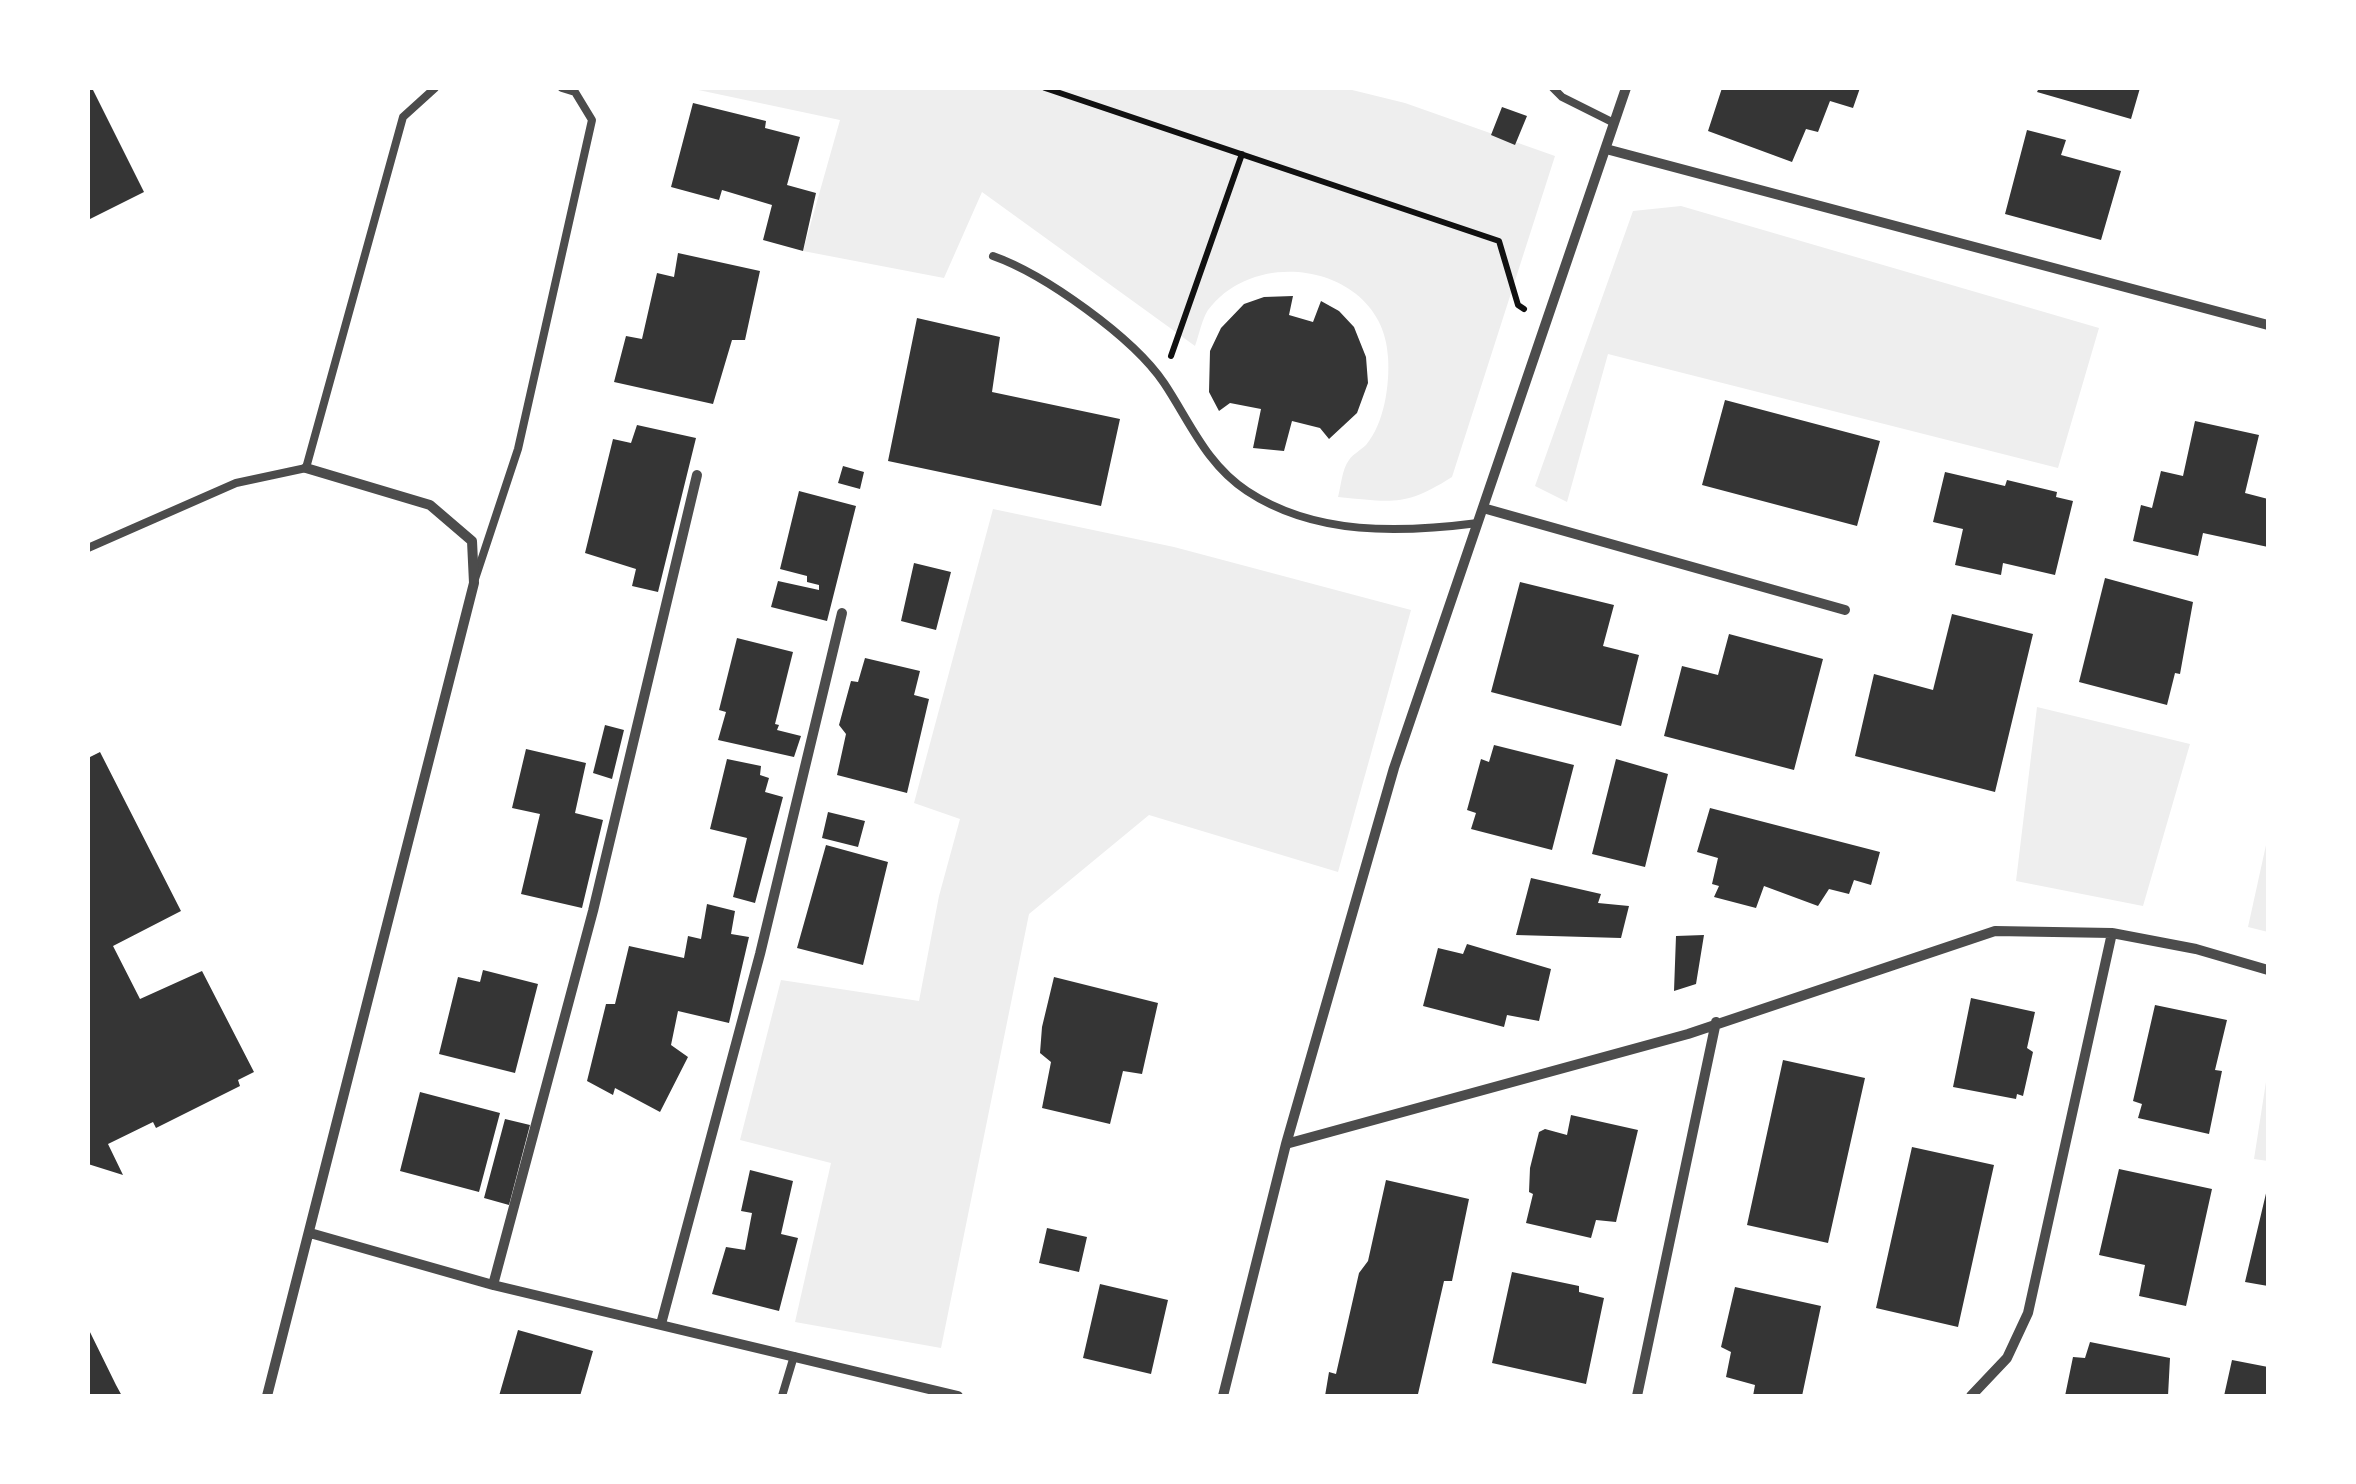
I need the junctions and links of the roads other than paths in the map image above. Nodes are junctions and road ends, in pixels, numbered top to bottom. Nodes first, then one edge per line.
1 (435, 88) edge
2 (562, 88) edge
3 (1553, 88) edge
4 (1626, 88) edge
5 (1614, 123) junction
6 (1606, 149) junction
7 (993, 256) dead end
8 (2268, 325) edge
9 (306, 468) junction
10 (697, 475) dead end
11 (1482, 508) junction
12 (1478, 523) junction
13 (88, 548) edge
14 (474, 583) junction
15 (1845, 610) dead end
16 (842, 612) dead end
17 (2112, 933) junction
18 (2268, 970) edge
19 (1716, 1022) junction
20 (1286, 1144) junction
21 (310, 1233) junction
22 (493, 1285) junction
23 (661, 1324) junction
24 (794, 1356) junction
25 (268, 1396) edge
26 (782, 1396) edge
27 (958, 1396) edge
28 (1224, 1396) edge
29 (1637, 1396) edge
30 (1971, 1396) edge

1 - 9 lane
2 - 14 lane
3 - 5 lane
4 - 5 street
5 - 6 street
6 - 8 street
6 - 11 street
7 - 12 lane
9 - 13 lane
9 - 14 street
10 - 22 street
11 - 12 street
11 - 15 street
12 - 20 street
14 - 21 street
16 - 23 street
17 - 18 street
17 - 19 street
17 - 30 street
19 - 20 street
19 - 29 street
20 - 28 street
21 - 22 street
21 - 25 street
22 - 23 street
23 - 24 street
24 - 26 lane
24 - 27 street

